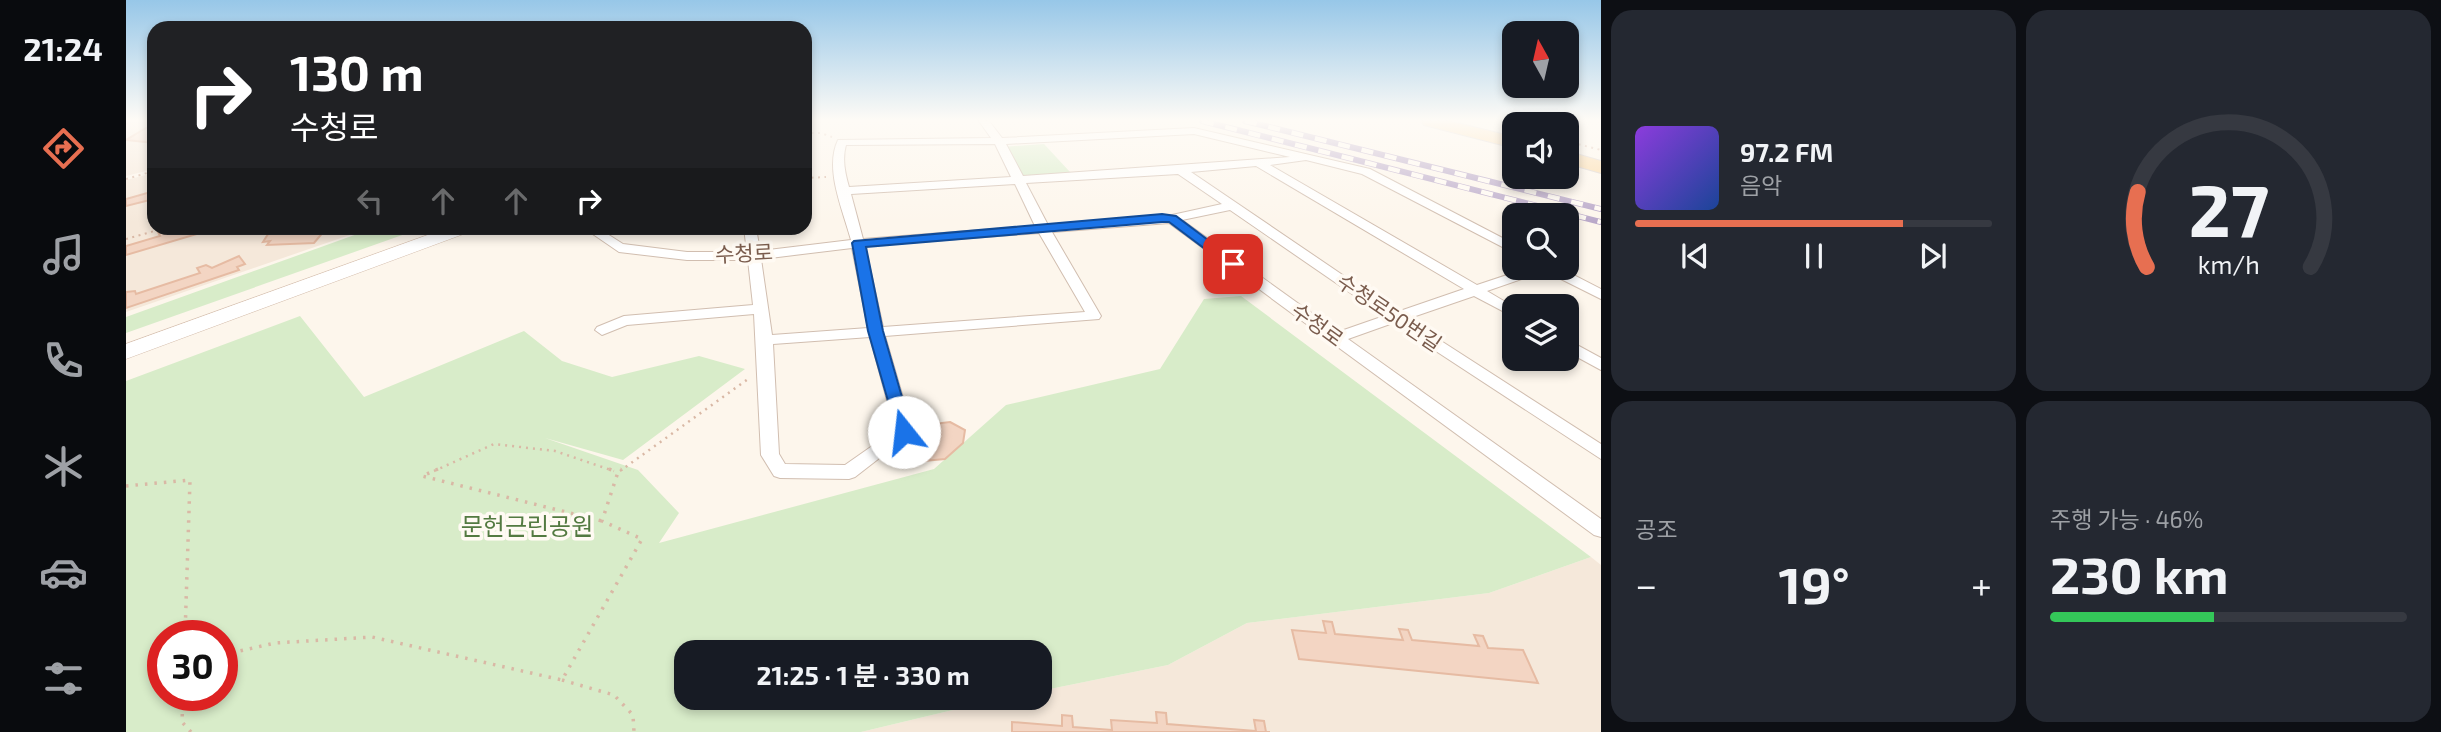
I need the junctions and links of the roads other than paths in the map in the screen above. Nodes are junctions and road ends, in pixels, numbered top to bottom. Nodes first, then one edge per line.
1 (838, 155) edge
2 (1006, 155) edge
3 (1301, 155) edge
4 (1314, 158) junction
5 (1579, 161) edge
6 (1258, 163) junction
7 (1601, 167) edge
8 (1180, 170) junction
9 (1018, 181) junction
10 (844, 191) junction
11 (1231, 206) junction
12 (1172, 219) junction
13 (1044, 230) junction
14 (444, 235) edge
15 (601, 235) edge
16 (750, 235) edge
17 (858, 243) junction
18 (1502, 243) edge
19 (752, 256) junction
20 (1504, 280) edge
21 (1573, 280) edge
22 (1474, 290) junction
23 (1601, 295) edge
24 (1502, 306) edge
25 (760, 309) junction
26 (1394, 317) junction
27 (602, 330) dead end
28 (876, 331) junction
29 (1335, 338) junction
30 (765, 340) junction
31 (126, 352) edge
32 (1579, 352) edge
33 (1601, 365) edge
34 (1601, 453) edge
35 (1601, 529) edge

1 - 10 street
2 - 9 street
3 - 4 street
4 - 6 street
4 - 18 street
5 - 7 main road
6 - 8 street
6 - 22 street
8 - 9 street
8 - 11 street, 수청로50번길
9 - 10 street
9 - 13 street
10 - 17 street
11 - 12 street
11 - 26 street, 수청로50번길
12 - 13 street, 수청로
12 - 29 street, 수청로
13 - 17 street, 수청로
13 - 28 street
14 - 31 street
15 - 19 street, 수청로
16 - 19 street
17 - 19 street, 수청로
17 - 28 street
19 - 25 street
20 - 22 street
21 - 23 street
22 - 24 street
22 - 26 street
25 - 27 street
25 - 30 street
26 - 29 street
26 - 34 street, 수청로50번길
28 - 30 street
28 - 30 street
29 - 35 street, 수청로
32 - 33 street

